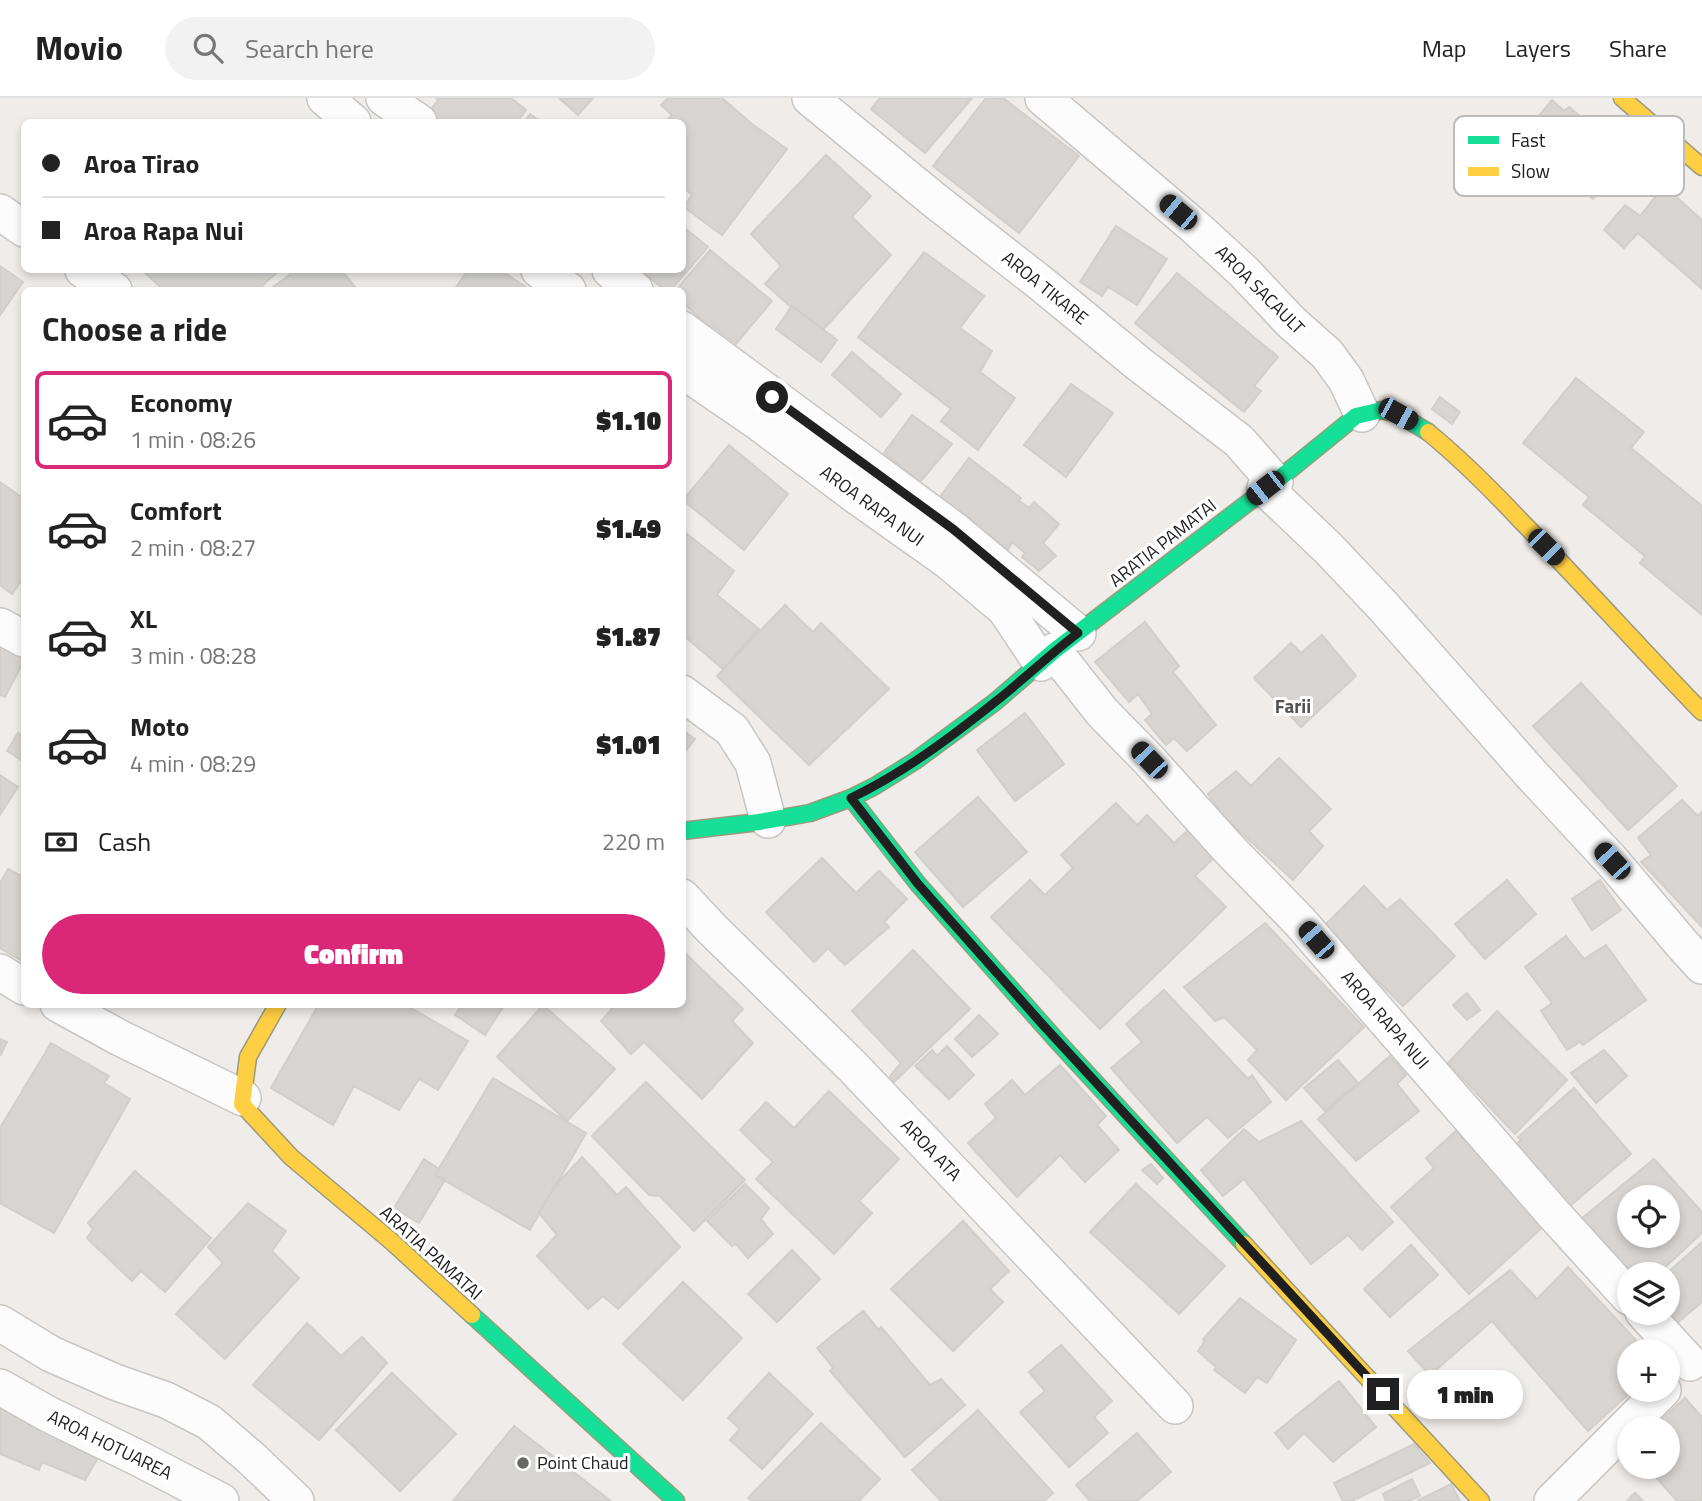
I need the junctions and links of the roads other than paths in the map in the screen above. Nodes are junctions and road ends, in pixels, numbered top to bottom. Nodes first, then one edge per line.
1 (324, 98) edge
2 (384, 98) edge
3 (810, 98) edge
4 (1043, 98) edge
5 (1622, 98) edge
6 (1643, 116) edge
7 (349, 119) edge
8 (414, 119) edge
9 (1684, 151) edge
10 (1702, 167) edge
11 (0, 212) edge
12 (21, 227) edge
13 (88, 273) edge
14 (543, 273) edge
15 (614, 273) edge
16 (109, 287) edge
17 (564, 287) edge
18 (631, 287) edge
19 (686, 332) edge
20 (686, 373) edge
21 (1362, 414) junction
22 (1270, 485) junction
23 (0, 626) edge
24 (21, 637) edge
25 (1058, 649) junction
26 (686, 696) edge
27 (1702, 712) edge
28 (851, 798) junction
29 (768, 820) junction
30 (686, 830) edge
31 (686, 901) edge
32 (1702, 966) edge
33 (0, 972) edge
34 (21, 985) edge
35 (65, 1008) edge
36 (276, 1008) edge
37 (243, 1098) junction
38 (1617, 1284) edge
39 (0, 1323) edge
40 (1653, 1325) edge
41 (1687, 1367) edge
42 (0, 1387) edge
43 (1651, 1402) edge
44 (1175, 1406) dead end
45 (221, 1501) edge
46 (296, 1501) edge
47 (676, 1501) edge
48 (1481, 1501) edge
49 (1552, 1501) edge

1 - 7 street
2 - 8 street
3 - 22 street, AROA TIKARE
4 - 21 street, AROA SACAULT
5 - 6 street
9 - 10 street
11 - 12 street
13 - 16 street
14 - 17 street
15 - 18 street
19 - 25 street
20 - 25 street, AROA RAPA NUI
21 - 22 street, ARATIA PAMATAI
21 - 27 street
22 - 25 street, ARATIA PAMATAI
22 - 32 street
23 - 24 street
25 - 28 street, ARATIA PAMATAI
25 - 38 street, AROA RAPA NUI
26 - 29 street
28 - 29 street, ARATIA PAMATAI
28 - 48 street
29 - 30 street, ARATIA PAMATAI
31 - 44 street, AROA ATA
33 - 34 street
35 - 37 street
36 - 37 street
37 - 47 street, ARATIA PAMATAI
39 - 46 street
40 - 41 street
42 - 45 street, AROA HOTUAREA
43 - 49 street

